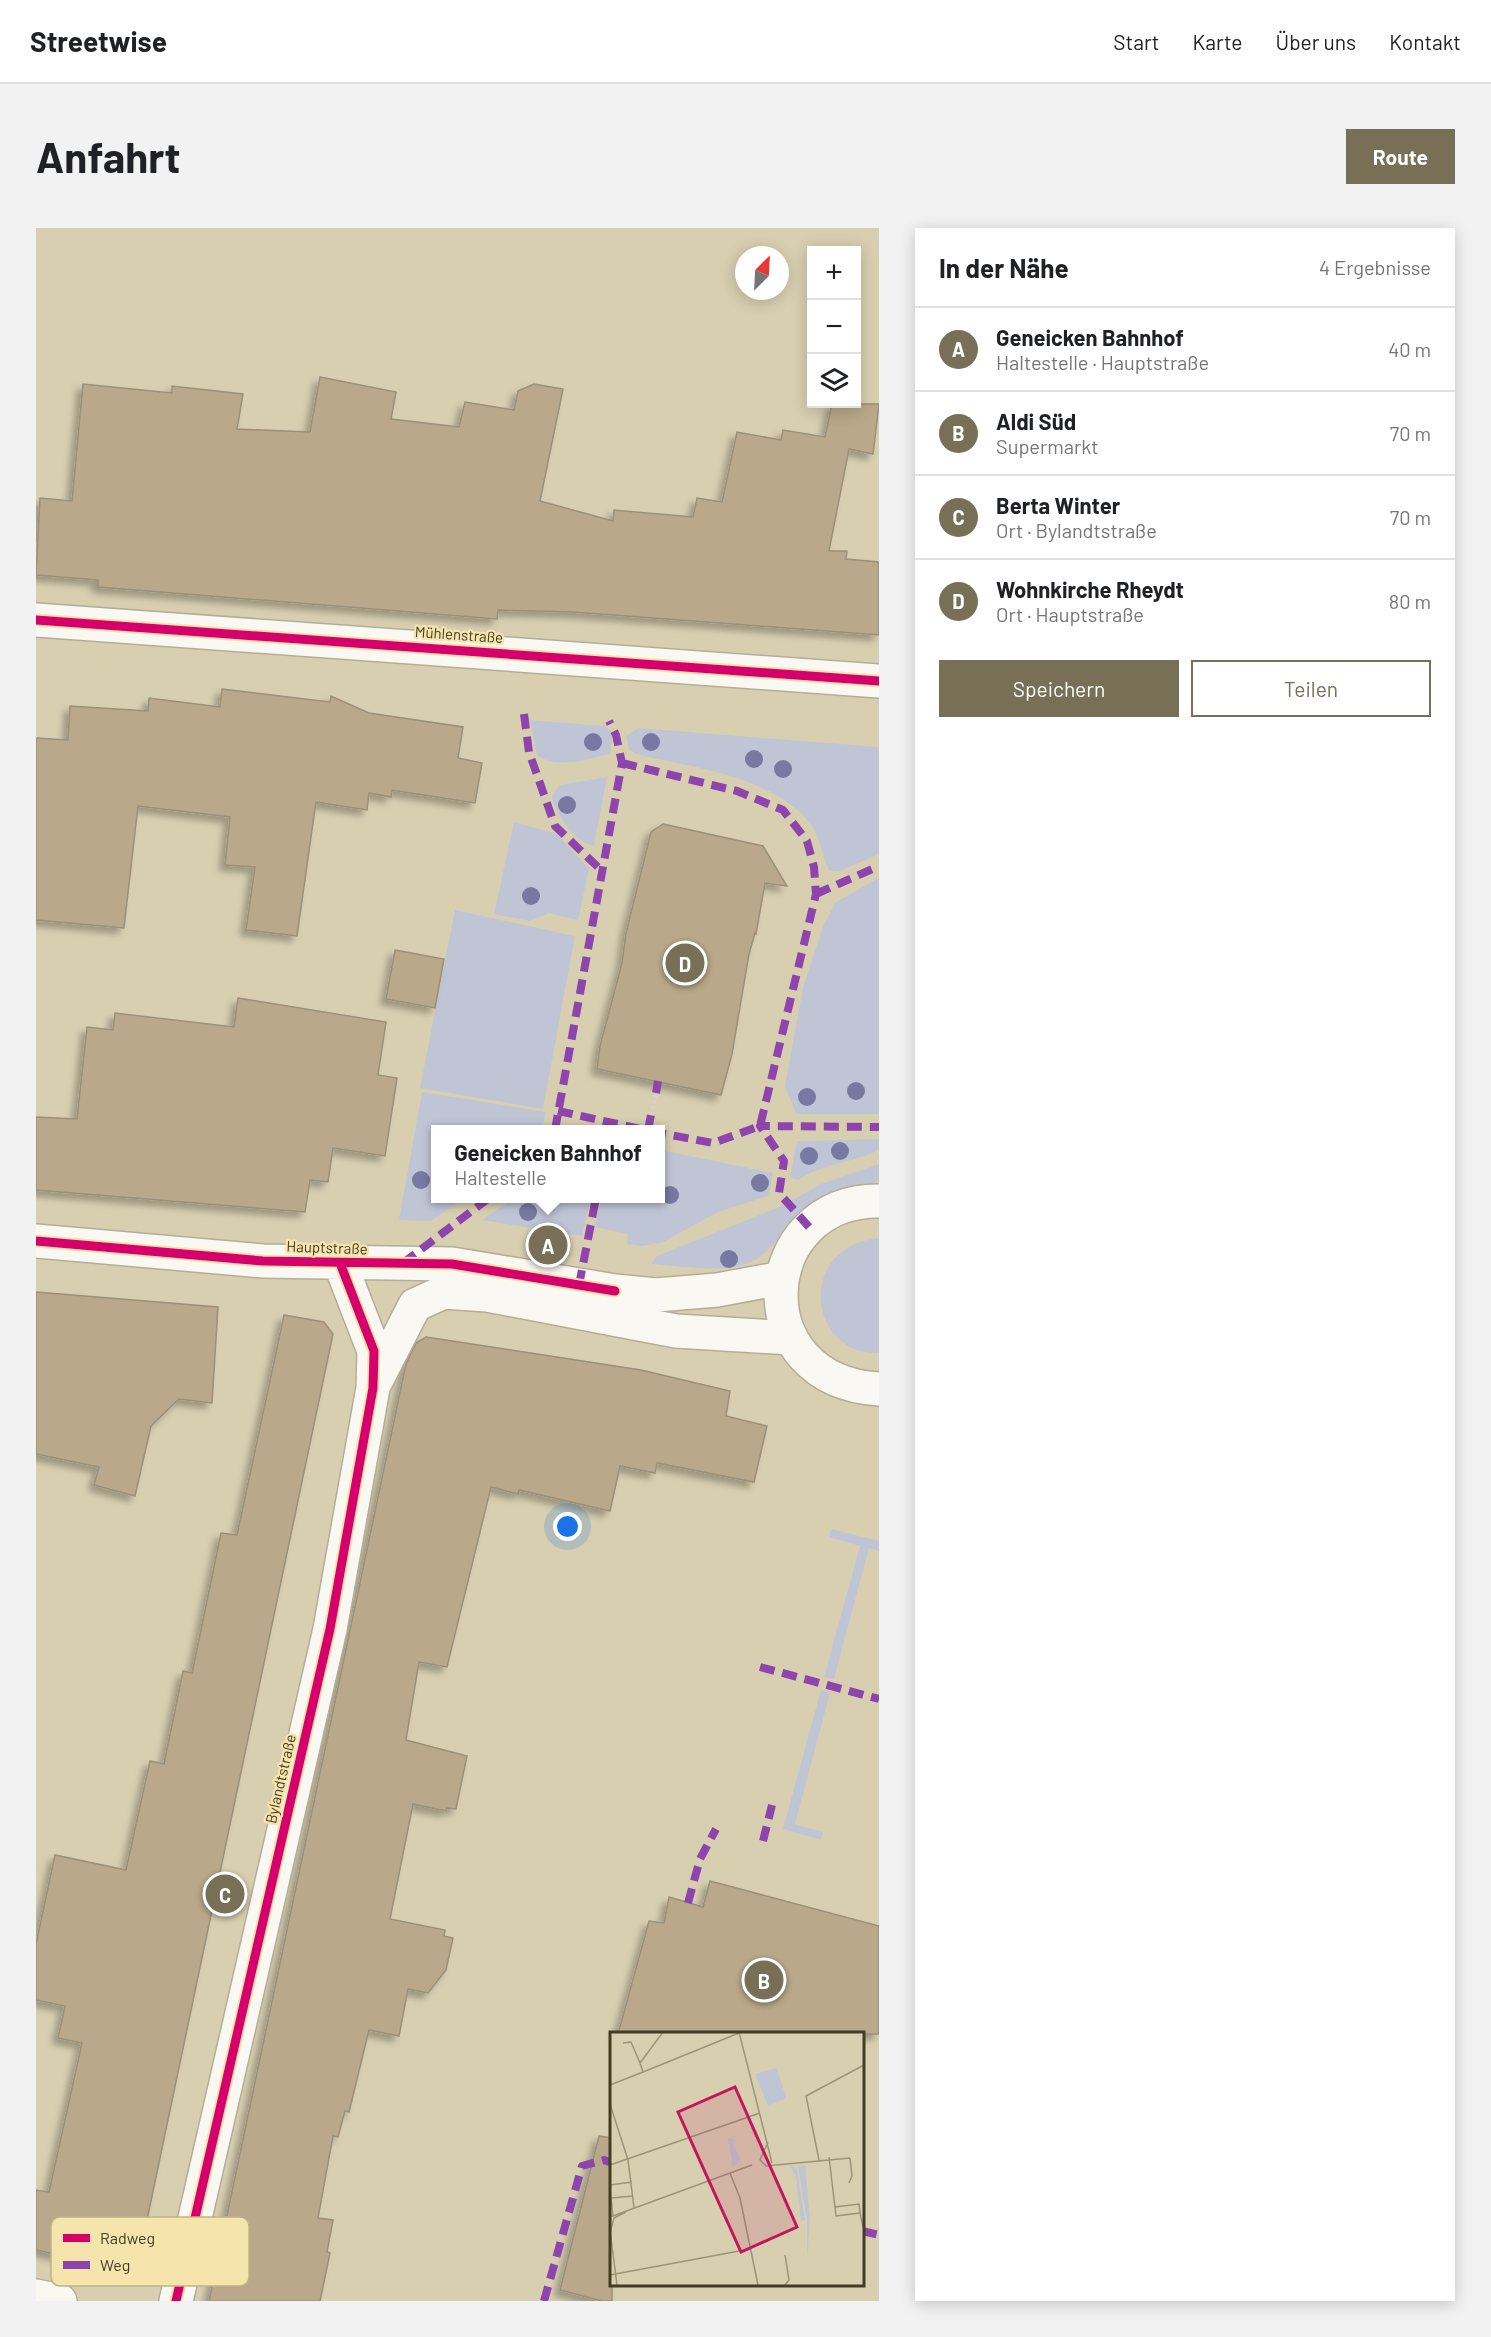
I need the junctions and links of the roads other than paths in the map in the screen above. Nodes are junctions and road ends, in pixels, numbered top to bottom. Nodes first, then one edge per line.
1 (36, 620) edge
2 (879, 681) edge
3 (879, 1201) edge
4 (36, 1241) edge
5 (340, 1263) junction
6 (782, 1278) junction
7 (790, 1338) junction
8 (373, 1388) junction
9 (879, 1389) edge
10 (195, 2217) edge
11 (179, 2286) edge
12 (36, 2296) edge
13 (60, 2301) edge
14 (176, 2301) edge

1 - 2 street, Mühlenstraße
3 - 6 street
4 - 5 street, Hauptstraße
5 - 6 street, Hauptstraße
5 - 8 street, Bylandtstraße
6 - 7 street
7 - 8 street
7 - 9 street
8 - 10 street, Bylandtstraße
11 - 14 street, Bylandtstraße
12 - 13 street

